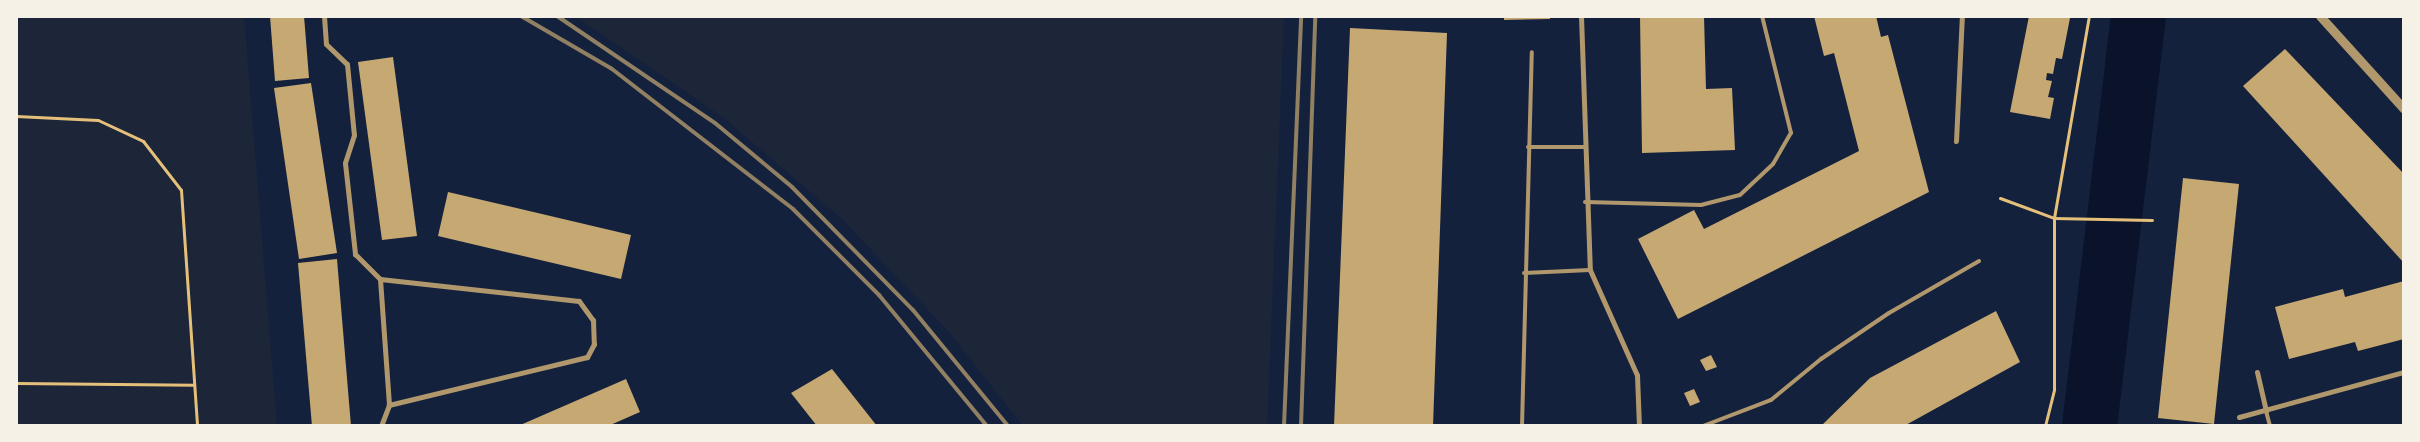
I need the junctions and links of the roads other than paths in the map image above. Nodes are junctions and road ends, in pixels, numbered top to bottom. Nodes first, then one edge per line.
1 (324, 16) edge
2 (1581, 16) edge
3 (1762, 16) edge
4 (1962, 16) edge
5 (2320, 16) edge
6 (1532, 52) dead end
7 (2404, 109) edge
8 (1956, 141) dead end
9 (1528, 147) junction
10 (1584, 147) junction
11 (1585, 202) junction
12 (1979, 261) dead end
13 (1590, 270) junction
14 (1524, 274) junction
15 (380, 279) junction
16 (2257, 372) dead end
17 (2404, 372) edge
18 (389, 405) junction
19 (2266, 411) junction
20 (2239, 417) dead end
21 (381, 426) edge
22 (1522, 426) edge
23 (1639, 426) edge
24 (1703, 426) edge
25 (2270, 426) edge

1 - 15 street
2 - 10 street
3 - 11 lane
4 - 8 street
5 - 7 street
6 - 9 lane
9 - 10 lane
9 - 14 lane
10 - 11 street
11 - 13 street
12 - 24 lane
13 - 14 lane
13 - 23 street
14 - 22 lane
15 - 18 street
15 - 18 street
16 - 19 street
17 - 19 street
18 - 21 street
19 - 20 street
19 - 25 lane

